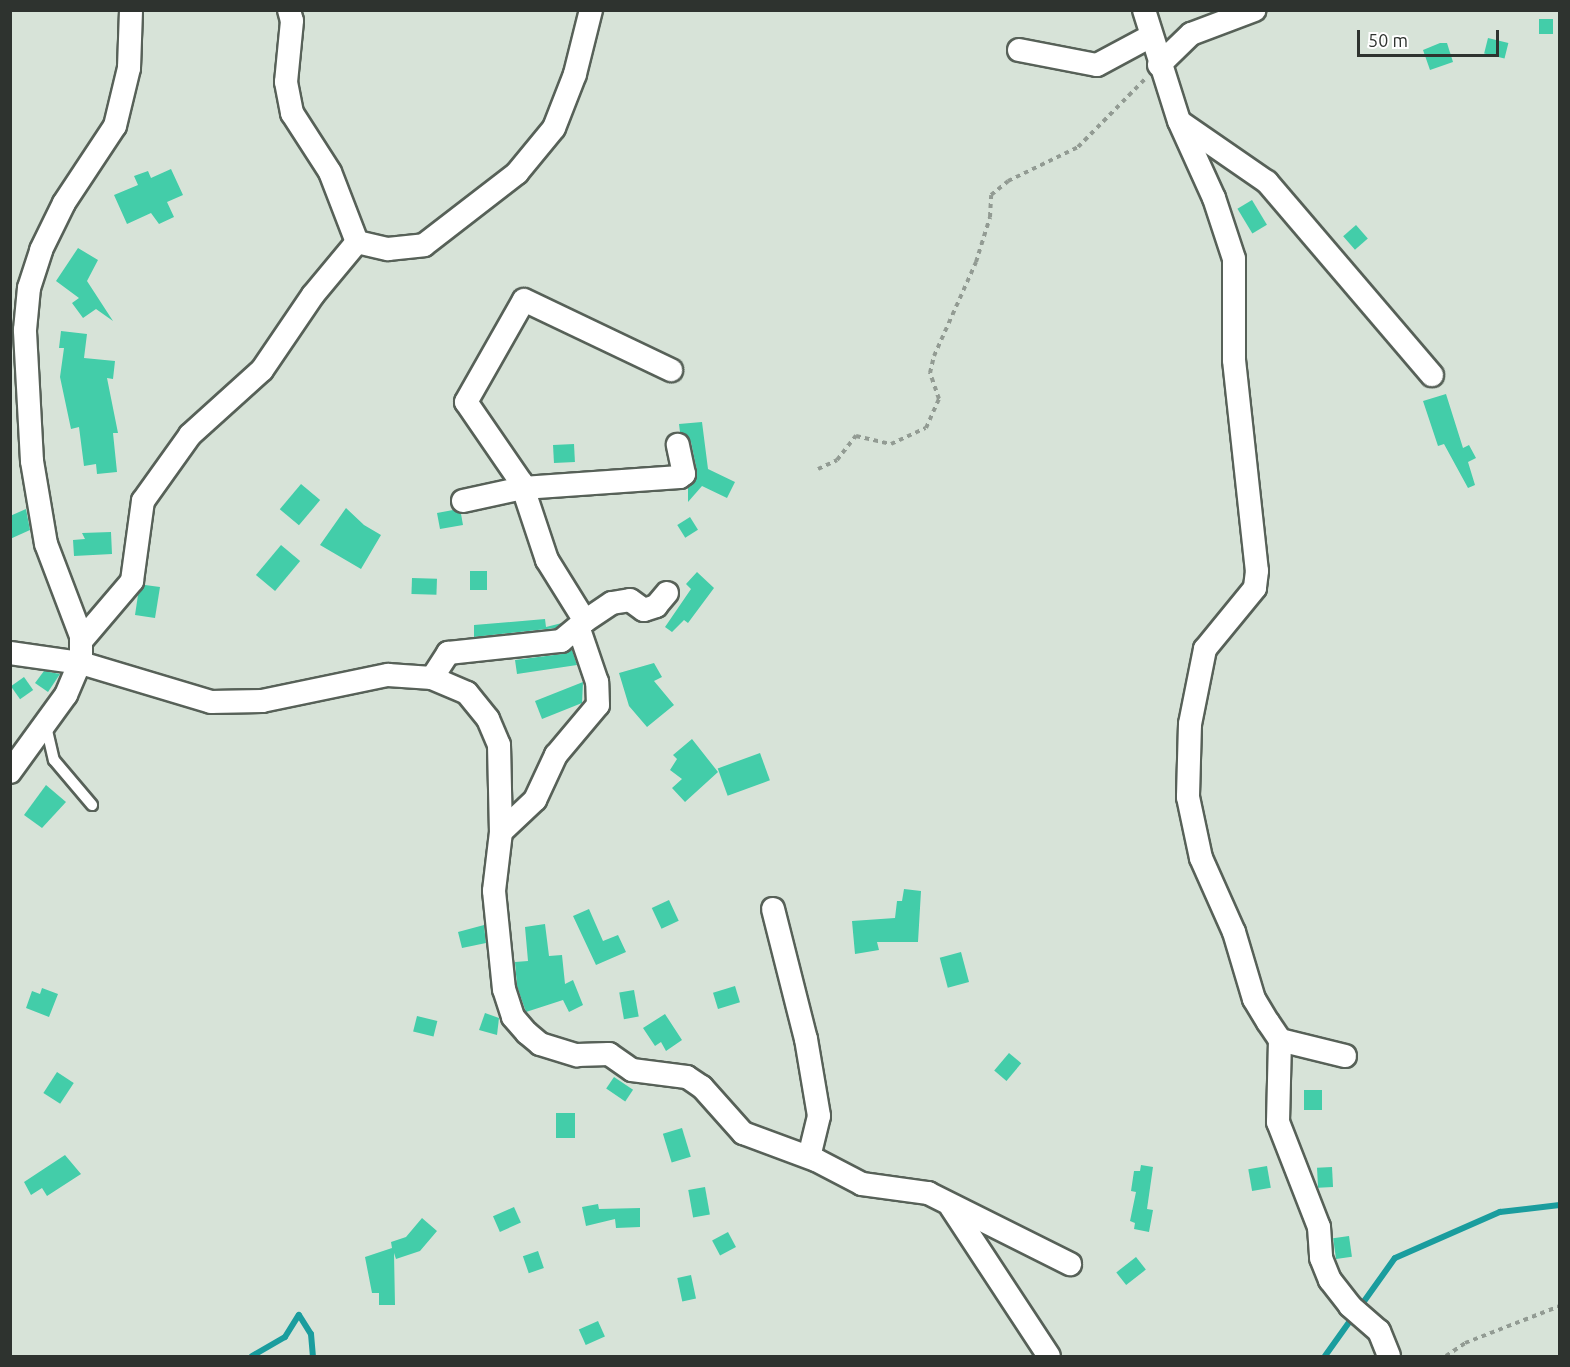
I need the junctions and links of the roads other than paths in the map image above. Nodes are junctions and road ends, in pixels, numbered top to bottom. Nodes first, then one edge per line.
1 (131, 10) edge
2 (289, 10) edge
3 (591, 10) edge
4 (1144, 10) edge
5 (1255, 10) edge
6 (1151, 36) junction
7 (1019, 50) dead end
8 (1159, 65) junction
9 (1179, 121) junction
10 (357, 242) junction
11 (671, 370) dead end
12 (1432, 375) dead end
13 (678, 444) dead end
14 (523, 488) junction
15 (463, 501) dead end
16 (667, 593) dead end
17 (582, 625) junction
18 (81, 652) junction
19 (10, 653) edge
20 (432, 678) junction
21 (45, 723) junction
22 (10, 772) edge
23 (92, 805) dead end
24 (501, 832) junction
25 (773, 909) dead end
26 (1280, 1040) junction
27 (1345, 1056) dead end
28 (809, 1157) junction
29 (950, 1205) junction
30 (1070, 1264) dead end
31 (1049, 1356) edge
32 (1389, 1356) edge

1 - 18 street
2 - 10 street
3 - 10 street
4 - 6 street
5 - 8 street
6 - 7 street
6 - 8 street
8 - 9 street
9 - 12 street
9 - 26 street
10 - 18 street
11 - 14 street
13 - 14 street
14 - 15 street
14 - 17 street
16 - 17 street
17 - 20 street
17 - 24 street
18 - 19 street
18 - 20 street
18 - 21 street
20 - 24 street
21 - 22 street
21 - 23 lane
24 - 28 street
25 - 28 street
26 - 27 street
26 - 32 street
28 - 29 street
29 - 30 street
29 - 31 street

